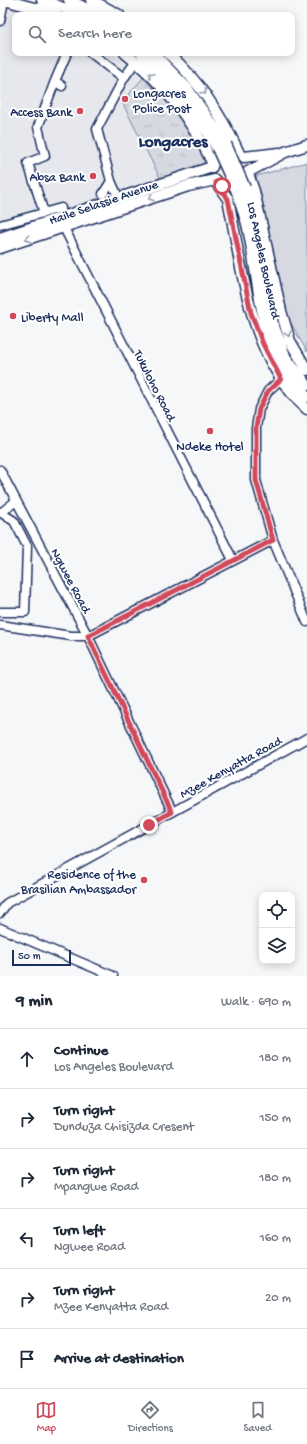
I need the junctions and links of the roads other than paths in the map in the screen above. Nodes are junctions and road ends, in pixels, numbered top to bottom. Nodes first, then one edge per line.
1 (4, 0) edge
2 (42, 0) edge
3 (69, 0) edge
4 (91, 0) edge
5 (48, 12) edge
6 (73, 12) edge
7 (93, 12) edge
8 (113, 12) edge
9 (0, 21) edge
10 (66, 56) edge
11 (95, 56) edge
12 (156, 56) edge
13 (171, 56) edge
14 (139, 57) edge
15 (124, 78) junction
16 (54, 81) junction
17 (62, 86) dead end
18 (307, 145) edge
19 (222, 146) junction
20 (285, 152) junction
21 (242, 156) junction
22 (212, 166) junction
23 (248, 173) junction
24 (111, 181) junction
25 (215, 181) junction
26 (241, 190) junction
27 (103, 194) dead end
28 (119, 199) junction
29 (62, 208) dead end
30 (44, 213) junction
31 (61, 224) junction
32 (0, 225) edge
33 (0, 238) edge
34 (0, 248) edge
35 (307, 370) edge
36 (281, 379) junction
37 (307, 385) edge
38 (307, 397) edge
39 (307, 409) edge
40 (0, 470) edge
41 (16, 501) junction
42 (1, 512) edge
43 (273, 540) junction
44 (233, 560) junction
45 (0, 612) edge
46 (307, 622) edge
47 (0, 625) edge
48 (88, 636) junction
49 (307, 738) edge
50 (172, 812) junction
51 (0, 913) edge
52 (0, 928) edge
53 (113, 976) edge

1 - 5 main road
1 - 9 street
2 - 6 main road
3 - 7 main road
4 - 8 main road
10 - 16 street
11 - 15 street
12 - 19 main road, Los Angeles Boulevard
13 -> 21 main road
14 - 15 street
14 - 19 main road, Los Angeles Boulevard
22 -> 14 main road, Los Angeles Boulevard
15 - 24 street
16 - 17 street
16 - 30 street
18 - 20 main road
19 - 26 main road, Los Angeles Boulevard, bridge
20 - 21 main road
20 - 23 main road
21 - 22 main road
21 - 23 main road
22 - 25 main road
22 - 28 main road, Haile Selassie Avenue
23 - 25 main road
23 -> 35 main road, Los Angeles Boulevard
24 - 27 street
24 - 28 street
25 -> 31 main road, Haile Selassie Avenue
25 - 36 main road, Los Angeles Boulevard
26 - 37 main road, Los Angeles Boulevard
26 - 38 main road, Los Angeles Boulevard
28 - 31 main road, Haile Selassie Avenue
29 - 30 street
30 - 32 street
31 - 33 main road, Haile Selassie Avenue
31 -> 34 main road, Haile Selassie Avenue
31 - 44 street, Tukuloho Road
36 - 39 main road, Los Angeles Boulevard
36 - 43 street
40 - 41 street, Ngwee Road
41 - 42 street
41 - 48 street, Ngwee Road
42 - 45 street
43 - 44 street
43 - 46 street
44 - 48 street
47 - 48 street
48 - 50 street, Ngwee Road
49 - 50 street, Mzee Kenyatta Road
50 - 51 street, Mzee Kenyatta Road
52 - 53 street

